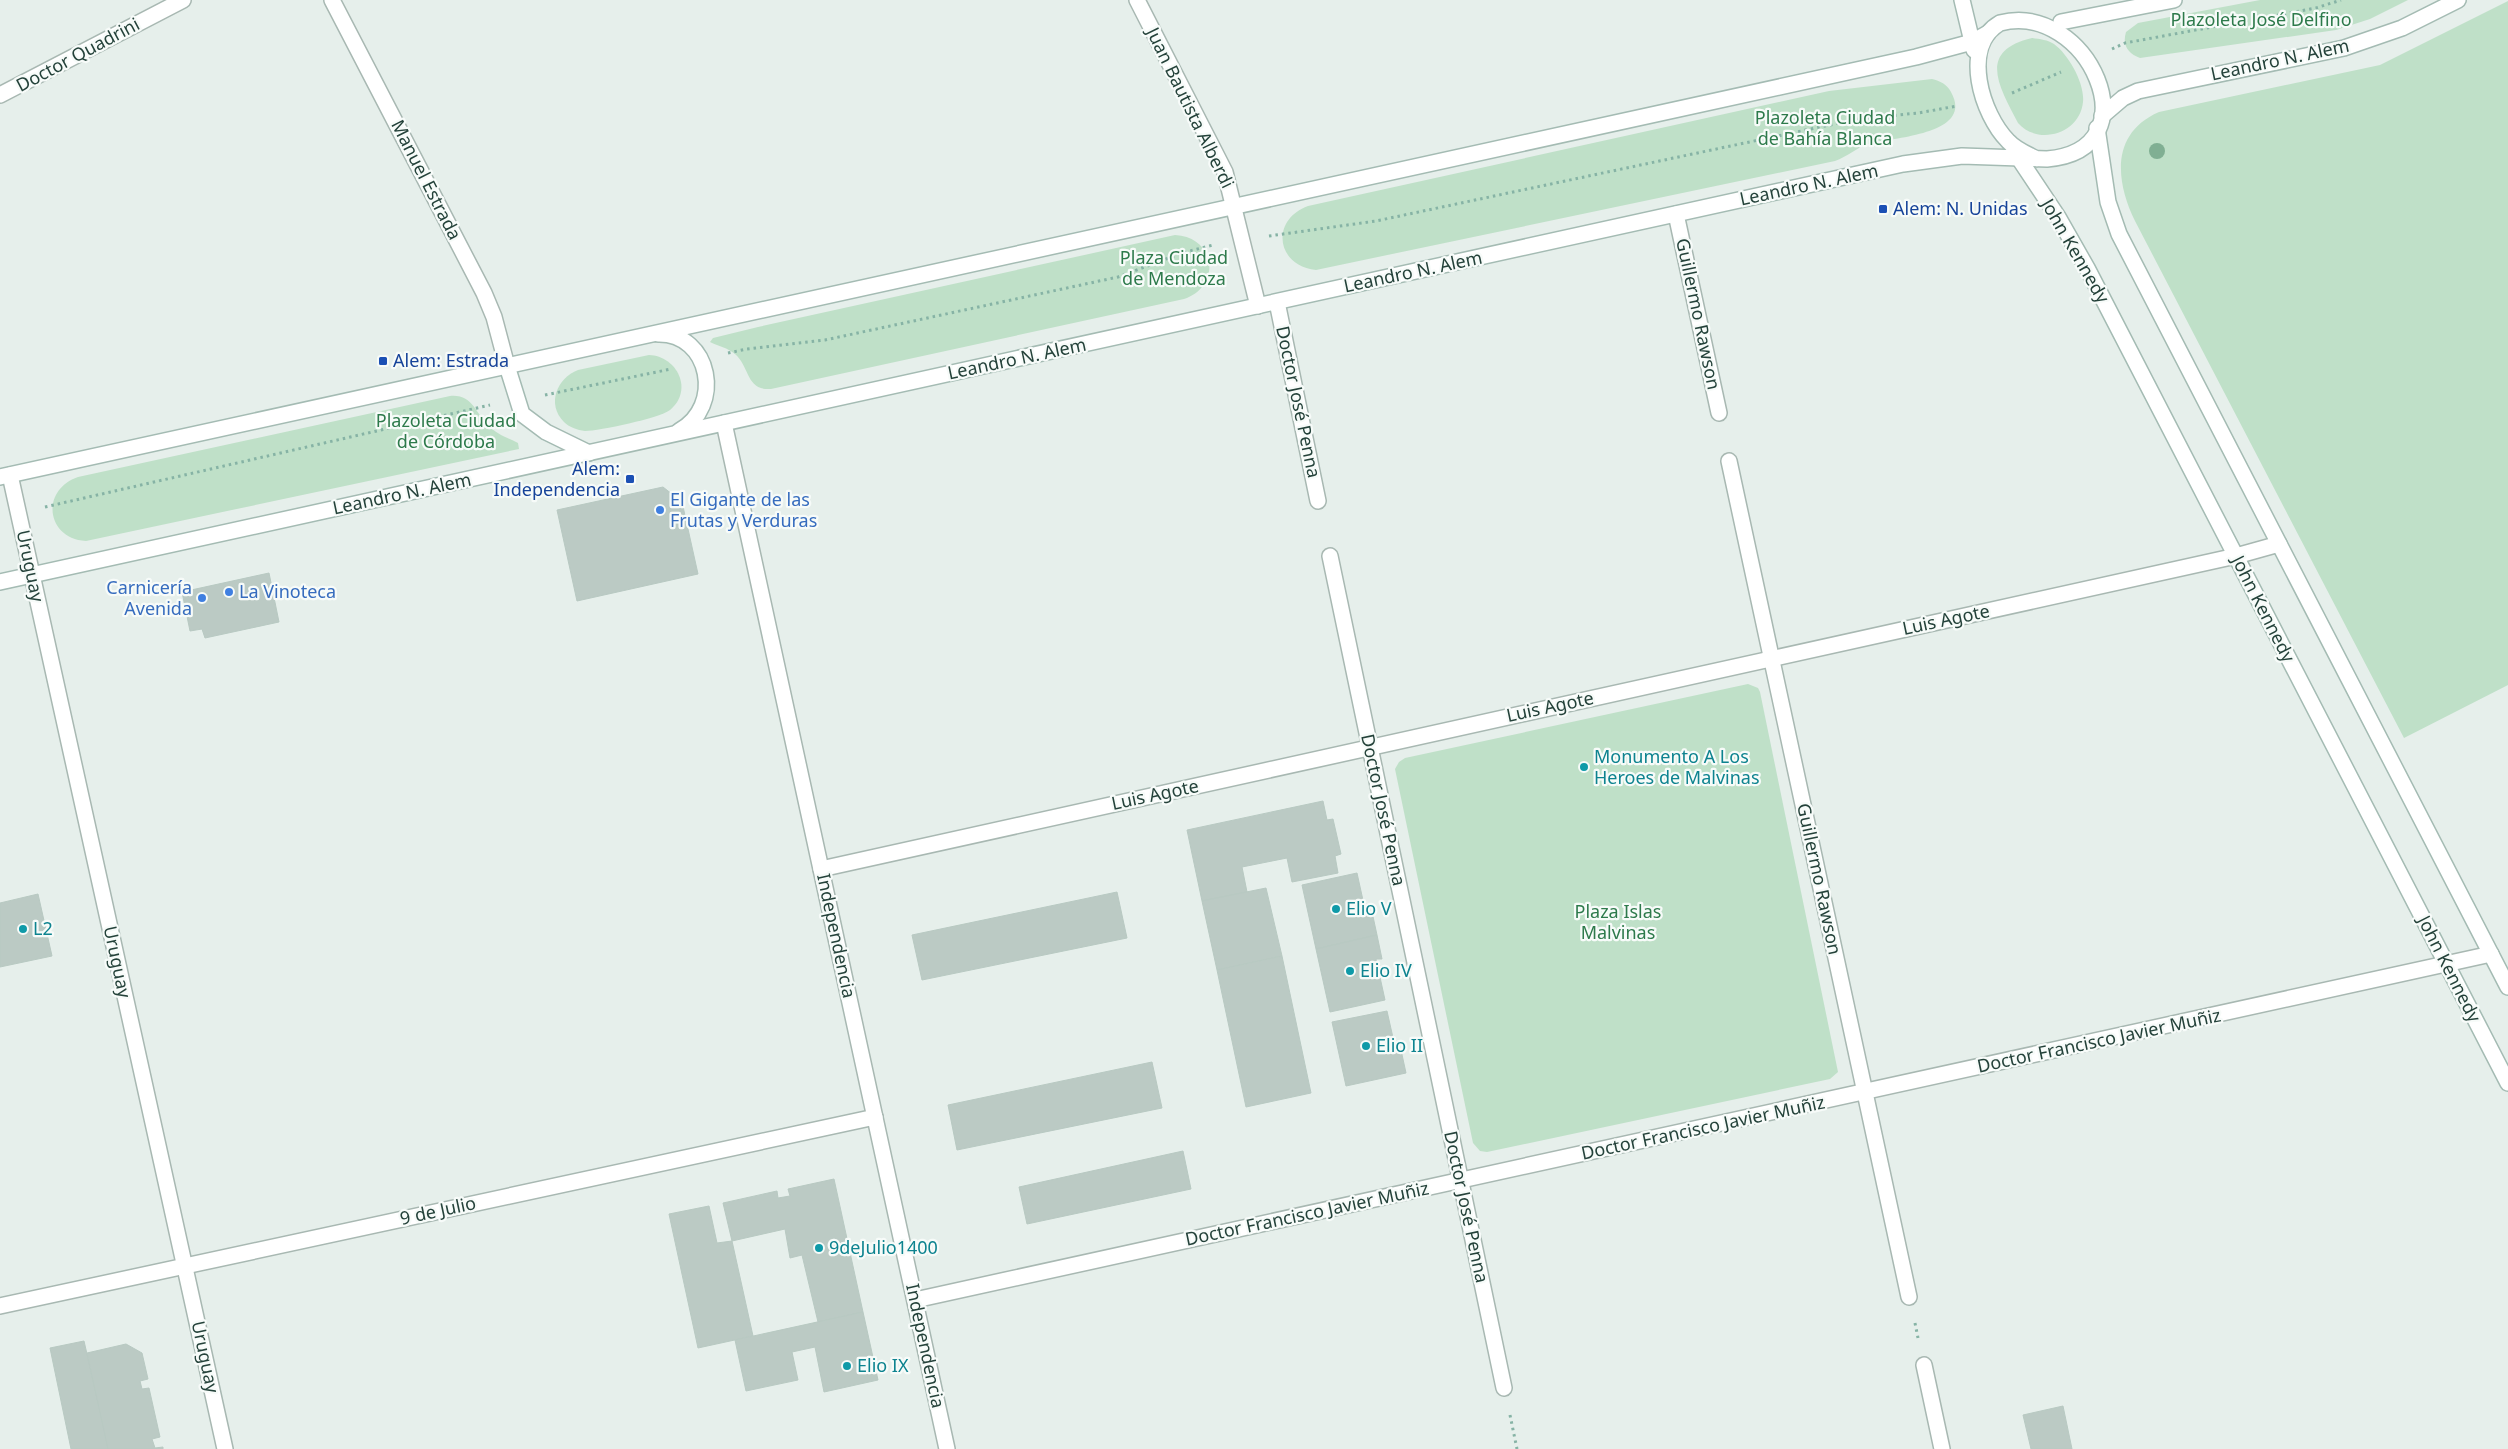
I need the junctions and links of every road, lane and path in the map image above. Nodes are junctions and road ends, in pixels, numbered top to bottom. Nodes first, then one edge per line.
1 (183, 0) edge
2 (332, 0) edge
3 (1137, 0) edge
4 (1962, 0) edge
5 (2174, 0) edge
6 (2341, 0) edge
7 (2458, 0) edge
8 (2061, 22) junction
9 (1988, 33) junction
10 (1972, 42) junction
11 (2125, 43) dead end
12 (1977, 65) junction
13 (2064, 71) dead end
14 (0, 95) edge
15 (2004, 96) dead end
16 (1955, 106) dead end
17 (2100, 122) junction
18 (2008, 142) junction
19 (2019, 158) junction
20 (2037, 158) junction
21 (1235, 206) junction
22 (1676, 214) junction
23 (1283, 233) dead end
24 (1202, 247) dead end
25 (1277, 302) junction
26 (1258, 306) junction
27 (645, 335) junction
28 (732, 352) dead end
29 (507, 366) junction
30 (676, 368) dead end
31 (556, 394) dead end
32 (476, 408) dead end
33 (1719, 414) dead end
34 (724, 423) junction
35 (666, 436) junction
36 (589, 453) junction
37 (1729, 460) dead end
38 (5, 476) edge
39 (1318, 501) dead end
40 (52, 506) dead end
41 (2279, 544) junction
42 (1330, 556) dead end
43 (2236, 556) junction
44 (32, 575) junction
45 (0, 582) edge
46 (1772, 658) junction
47 (1370, 747) junction
48 (821, 869) junction
49 (2491, 954) junction
50 (2447, 965) junction
51 (2508, 987) edge
52 (2508, 1083) edge
53 (1865, 1092) junction
54 (875, 1117) junction
55 (1461, 1180) junction
56 (184, 1266) junction
57 (1909, 1298) joint
58 (915, 1300) junction
59 (0, 1306) edge
60 (1924, 1365) joint
61 (1504, 1388) joint
62 (225, 1449) edge
63 (948, 1449) edge
64 (1517, 1449) edge
65 (1942, 1449) edge

1 - 14 street, Doctor Quadrini
2 - 29 street, Manuel Estrada
3 - 21 street, Juan Bautista Alberdi
4 - 10 street
5 - 8 street
6 - 11 path
7 - 17 street, Leandro N. Alem
8 - 9 street
8 - 17 street
9 - 10 street
9 - 12 street, Leandro N. Alem
10 - 12 street
10 - 21 street
12 - 18 street, Leandro N. Alem
13 - 15 path
16 - 23 path
17 - 20 street, Leandro N. Alem
17 - 41 street
18 - 19 street, John Kennedy
18 - 20 street, Leandro N. Alem
19 - 20 street, Leandro N. Alem
19 - 22 street, Leandro N. Alem
19 - 43 street, John Kennedy
21 - 26 street, Juan Bautista Alberdi
21 - 27 street
22 - 25 street, Leandro N. Alem
22 - 33 street, Guillermo Rawson
24 - 28 path
25 - 26 street, Leandro N. Alem
25 - 39 street, Doctor José Penna
26 - 34 street, Leandro N. Alem
27 - 29 street
27 - 35 street
29 - 36 street, Manuel Estrada
29 - 38 street
30 - 31 path
32 - 40 path
34 - 35 street, Leandro N. Alem
34 - 48 street, Independencia
35 - 36 street, Leandro N. Alem
36 - 44 street, Leandro N. Alem
37 - 46 street, Guillermo Rawson
38 - 44 street, Uruguay
41 - 43 street, Luis Agote
41 - 49 street
42 - 47 street, Doctor José Penna
43 - 46 street, Luis Agote
43 - 50 street, John Kennedy
44 - 45 street, Leandro N. Alem
44 - 56 street, Uruguay
46 - 47 street, Luis Agote
46 - 53 street, Guillermo Rawson
47 - 48 street, Luis Agote
47 - 55 street, Doctor José Penna
48 - 54 street, Independencia
49 - 50 street, Doctor Francisco Javier Muñiz
49 - 51 street
50 - 52 street, John Kennedy
50 - 53 street, Doctor Francisco Javier Muñiz
53 - 55 street, Doctor Francisco Javier Muñiz
53 - 57 street, Guillermo Rawson
54 - 56 street, 9 de Julio
54 - 58 street, Independencia
55 - 58 street, Doctor Francisco Javier Muñiz
55 - 61 street, Doctor José Penna
56 - 59 street, 9 de Julio
56 - 62 street, Uruguay
57 - 60 path
58 - 63 street, Independencia
60 - 65 street
61 - 64 path

